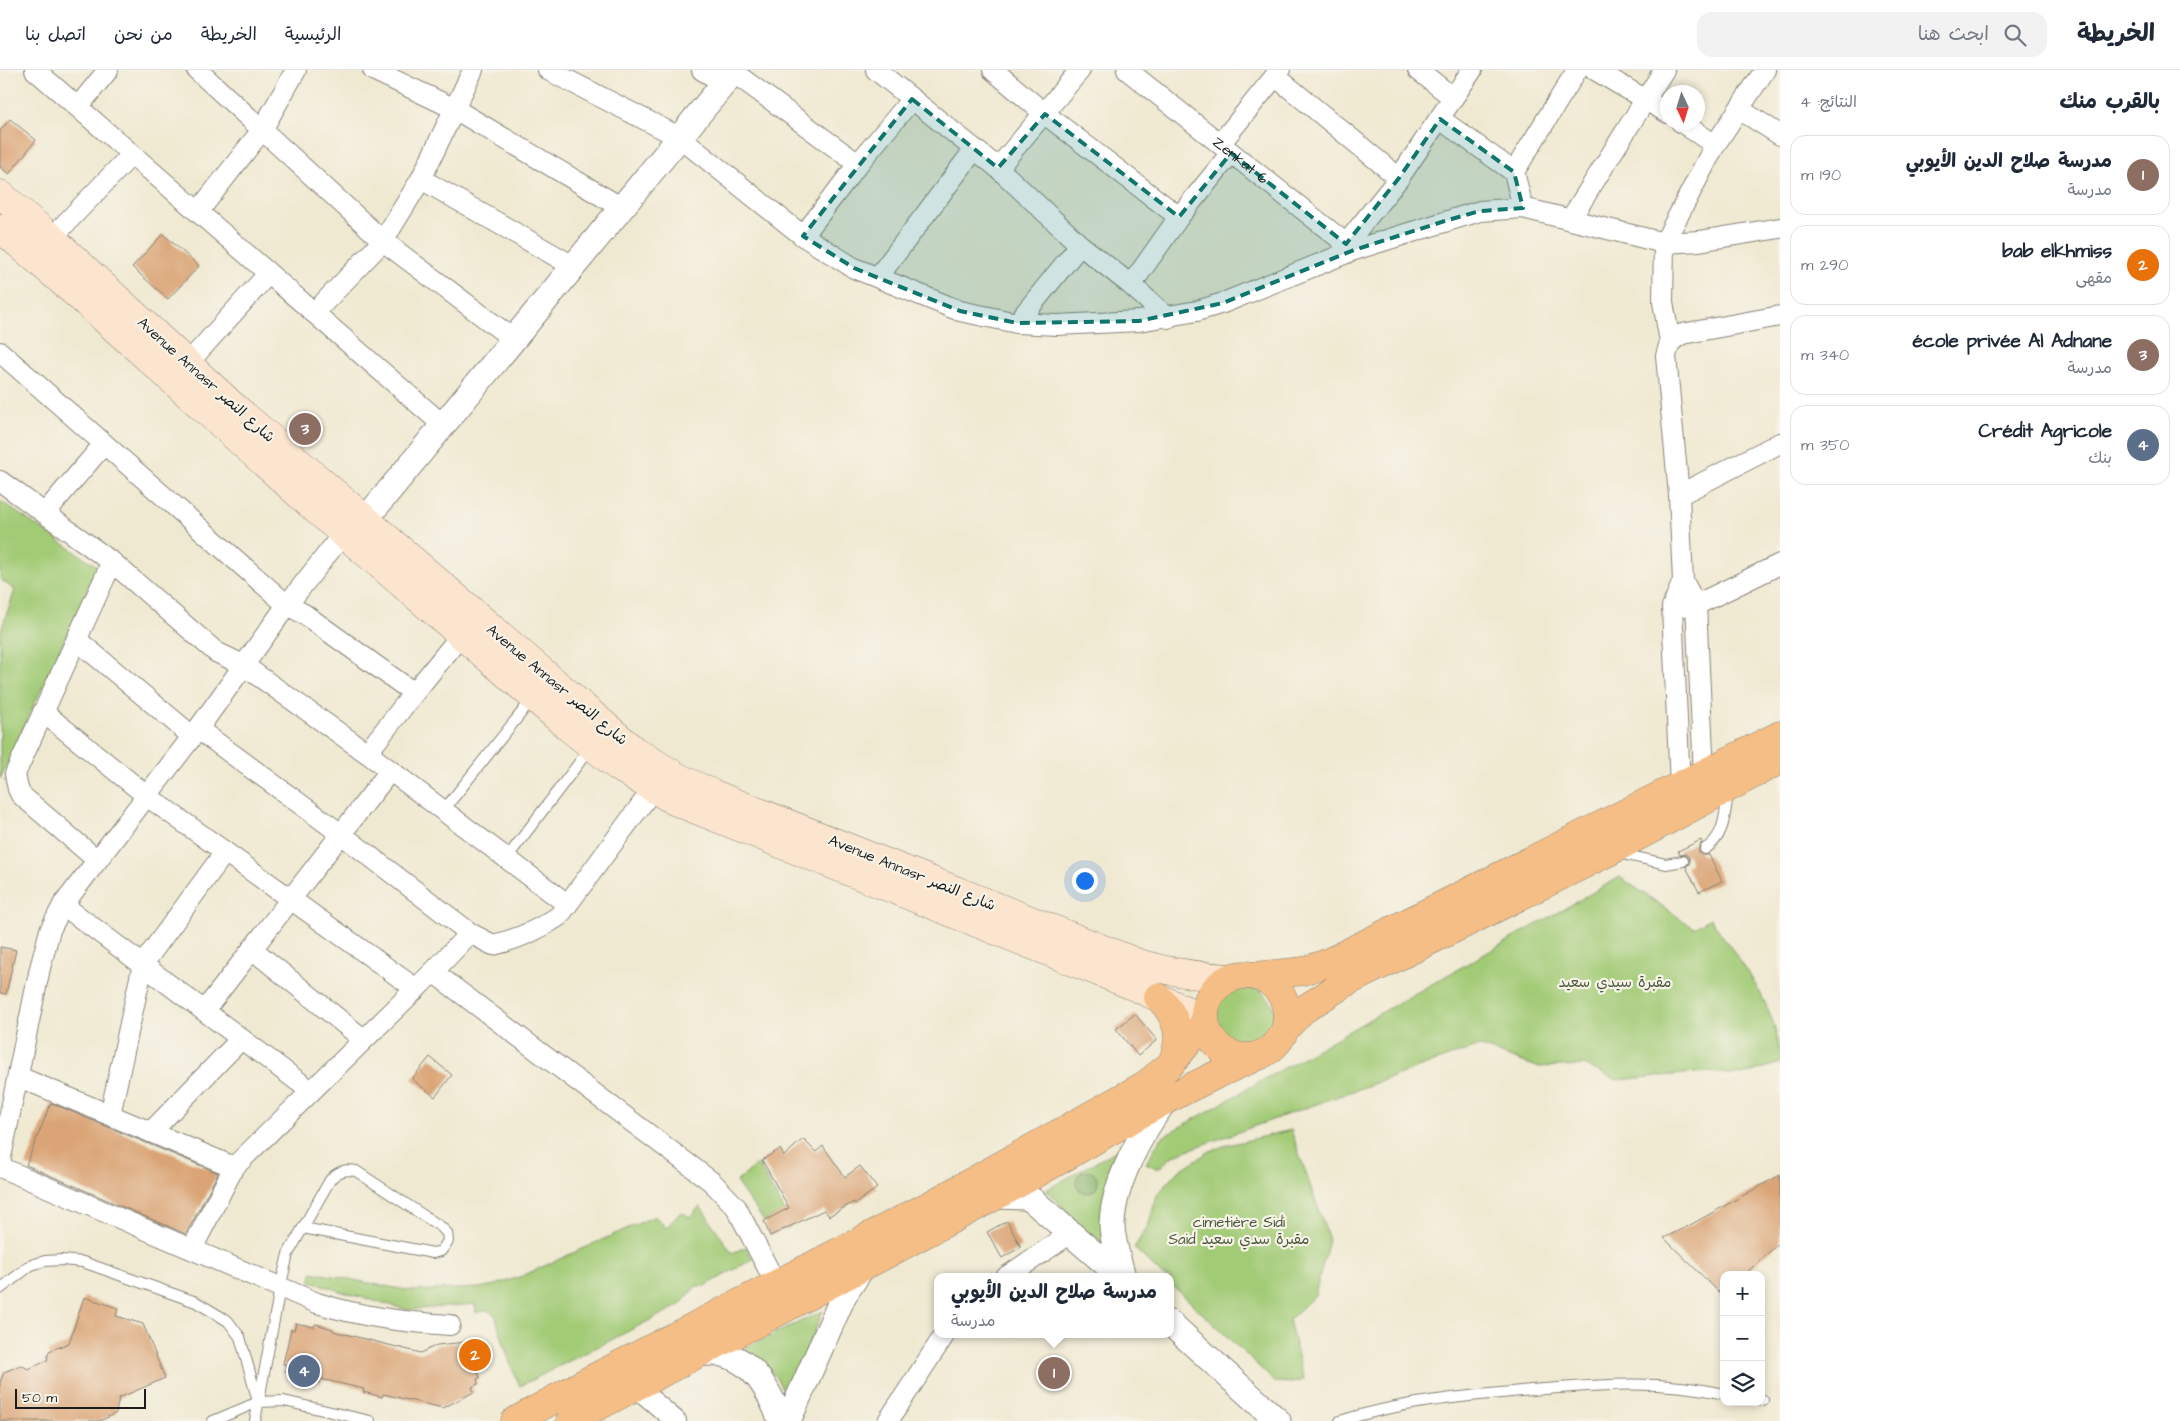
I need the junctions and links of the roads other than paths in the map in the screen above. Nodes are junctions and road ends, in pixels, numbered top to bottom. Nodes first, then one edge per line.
1 (35, 70) edge
2 (108, 70) edge
3 (197, 70) edge
4 (296, 70) edge
5 (373, 70) edge
6 (473, 70) edge
7 (548, 70) edge
8 (702, 70) edge
9 (876, 70) edge
10 (993, 70) edge
11 (1080, 70) edge
12 (1418, 70) edge
13 (1472, 70) edge
14 (1577, 70) edge
15 (1595, 70) edge
16 (1664, 70) edge
17 (1765, 70) edge
18 (1277, 73) edge
19 (1141, 74) edge
20 (731, 75) edge
21 (1452, 97) junction
22 (1645, 98) junction
23 (912, 99) junction
24 (78, 108) junction
25 (454, 108) junction
26 (1660, 108) edge
27 (1739, 110) junction
28 (1045, 114) junction
29 (1440, 119) junction
30 (262, 130) junction
31 (1693, 130) edge
32 (1780, 136) edge
33 (679, 137) junction
34 (1715, 145) junction
35 (1226, 148) junction
36 (974, 150) junction
37 (132, 154) junction
38 (858, 164) junction
39 (998, 168) junction
40 (1514, 172) junction
41 (1399, 178) junction
42 (420, 179) junction
43 (0, 194) edge
44 (622, 208) junction
45 (1523, 208) junction
46 (198, 212) junction
47 (1179, 217) junction
48 (1570, 220) junction
49 (0, 228) edge
50 (1780, 228) edge
51 (804, 236) junction
52 (383, 241) junction
53 (1664, 243) junction
54 (1080, 245) junction
55 (42, 247) junction
56 (1350, 247) junction
57 (573, 266) junction
58 (268, 274) junction
59 (878, 277) junction
60 (1131, 284) junction
61 (314, 314) junction
62 (1780, 316) edge
63 (1168, 318) junction
64 (1017, 323) junction
65 (513, 339) junction
66 (1670, 342) junction
67 (0, 352) edge
68 (180, 372) junction
69 (443, 425) junction
70 (1780, 443) edge
71 (104, 444) junction
72 (0, 481) edge
73 (1679, 495) junction
74 (45, 514) junction
75 (356, 528) junction
76 (112, 562) junction
77 (1780, 564) edge
78 (1683, 581) junction
79 (286, 605) junction
80 (1696, 605) junction
81 (1672, 607) junction
82 (462, 634) junction
83 (77, 640) junction
84 (243, 665) junction
85 (414, 693) junction
86 (534, 697) junction
87 (43, 712) junction
88 (195, 733) junction
89 (1780, 735) edge
90 (592, 746) junction
91 (367, 753) junction
92 (1779, 761) edge
93 (389, 772) junction
94 (1704, 774) junction
95 (1680, 786) junction
96 (1729, 788) junction
97 (653, 789) junction
98 (147, 796) junction
99 (444, 811) junction
100 (341, 834) junction
101 (1706, 849) dead end
102 (225, 852) junction
103 (1609, 852) junction
104 (506, 858) junction
105 (96, 860) junction
106 (1683, 861) dead end
107 (291, 898) junction
108 (567, 904) junction
109 (63, 905) junction
110 (470, 933) junction
111 (252, 949) junction
112 (143, 964) junction
113 (434, 972) junction
114 (1243, 977) junction
115 (416, 989) junction
116 (1158, 997) junction
117 (205, 1010) junction
118 (1205, 1020) junction
119 (1285, 1029) junction
120 (363, 1039) junction
121 (241, 1040) junction
122 (1262, 1055) junction
123 (1170, 1065) junction
124 (19, 1077) junction
125 (311, 1091) junction
126 (1164, 1102) junction
127 (110, 1115) junction
128 (150, 1132) junction
129 (0, 1162) edge
130 (0, 1167) edge
131 (234, 1167) junction
132 (996, 1196) junction
133 (303, 1228) junction
134 (1071, 1233) junction
135 (192, 1249) junction
136 (862, 1268) junction
137 (1012, 1273) edge
138 (1117, 1273) edge
139 (1121, 1273) edge
140 (776, 1284) junction
141 (280, 1288) junction
142 (0, 1289) edge
143 (450, 1325) dead end
144 (1174, 1327) edge
145 (942, 1338) edge
146 (699, 1353) junction
147 (636, 1386) junction
148 (1720, 1393) edge
149 (258, 1402) junction
150 (213, 1421) edge
151 (255, 1421) edge
152 (370, 1421) edge
153 (515, 1421) edge
154 (570, 1421) edge
155 (676, 1421) edge
156 (780, 1421) edge
157 (788, 1421) edge
158 (888, 1421) edge
159 (1278, 1421) edge
160 (1340, 1421) edge

1 - 24 street
2 - 24 street
3 - 30 street
4 - 30 street
5 - 25 street
6 - 25 street
7 - 33 street
8 - 20 street
9 - 23 street
10 - 28 street
11 - 28 street
12 - 21 street
13 - 21 street
14 - 40 street
15 - 22 street
16 - 22 street
17 - 27 street
18 - 35 street
18 - 41 street
19 - 35 street, Zenkat 6
20 - 33 street
20 - 38 street
21 - 29 street
22 - 26 street
22 - 48 street
23 - 36 street
23 - 38 street
24 - 37 street
25 - 42 street
25 - 44 street
27 - 32 street
27 - 34 street
28 - 39 street
28 - 47 street
29 - 40 street
29 - 41 street
30 - 46 street
30 - 52 street
31 - 34 street
33 - 44 street
33 - 51 street
34 - 53 street
35 - 47 street
35 - 56 street, Zenkat 6
36 - 39 street
36 - 59 street
37 - 46 street
37 - 55 street
38 - 51 street
39 - 54 street
40 - 45 street
41 - 56 street
42 - 52 street
42 - 57 street
43 - 55 main road, Avenue Annasr شارع النصر
44 - 57 street
45 - 48 street
45 - 56 street
46 - 58 street
47 - 60 street
48 - 53 street
49 - 55 main road, Avenue Annasr شارع النصر
50 - 53 street
51 - 59 street
52 - 61 street
52 - 65 street
53 - 66 street
54 - 60 street
54 - 64 street
55 - 68 main road, Avenue Annasr شارع النصر
56 - 63 street
57 - 65 street
58 - 61 street
58 - 68 street
59 - 64 street
60 - 63 street
61 - 69 street
62 - 66 street
63 - 64 street
65 - 69 street
66 - 73 street
67 - 71 street
68 - 75 main road, Avenue Annasr شارع النصر
69 - 75 street
70 - 73 street
71 - 74 street
71 - 79 street
72 - 74 street
73 - 78 street
74 - 76 street
75 - 79 street
75 - 82 main road, Avenue Annasr شارع النصر
75 - 114 main road, Avenue Annasr شارع النصر
76 - 83 street
76 - 84 street
77 - 80 street
78 - 80 street
78 - 81 street
79 - 84 street
79 - 85 street
80 - 81 street
80 - 94 street
81 - 95 street
82 - 85 street
82 - 86 main road, Avenue Annasr شارع النصر
83 - 87 street
83 - 88 street
84 - 88 street
84 - 91 street
85 - 91 street
86 - 90 main road, Avenue Annasr شارع النصر
86 - 99 lane
87 - 98 street
87 - 105 street
88 - 98 street
88 - 100 street
89 - 94 main road
90 - 97 main road, Avenue Annasr شارع النصر
90 - 104 lane
91 - 93 street
92 - 96 main road
93 - 99 street
93 - 100 street
94 - 95 main road
95 - 114 main road
96 - 101 lane
96 - 103 main road
97 - 108 street
97 - 116 main road, Avenue Annasr شارع النصر
98 - 102 street
98 - 105 street
99 - 104 street
100 - 107 street
100 - 110 street
102 - 107 street
102 - 112 street
103 - 106 lane
103 - 119 main road
104 - 108 street
105 - 109 street
107 - 111 street
107 - 115 street
108 - 110 street
109 - 112 street
109 - 124 street
110 - 113 street
111 - 117 street
111 - 120 street
112 - 117 street
112 - 127 street
113 - 115 street
113 - 140 street
114 - 118 main road
114 - 119 main road
115 - 120 street
116 - 118 main road, Avenue Annasr شارع النصر
116 - 123 main road
117 - 121 street
118 - 122 main road
118 - 123 main road
119 - 122 main road
120 - 125 street
121 - 125 street
121 - 128 street
122 - 126 main road
123 - 140 main road
124 - 127 street
124 - 129 street
125 - 131 street
126 - 132 main road
126 - 139 street
127 - 128 street
128 - 131 street
130 - 135 street
131 - 135 street
132 - 134 street
132 - 136 main road
133 - 133 lane
133 - 141 lane
134 - 137 street
134 - 138 street
135 - 141 street
136 - 146 main road
136 - 157 street
140 - 153 main road
141 - 143 street
141 - 149 lane
142 - 149 lane
144 - 159 street
145 - 158 street
146 - 147 main road
146 - 156 street
147 - 154 main road
147 - 155 street
148 - 160 lane
149 - 150 lane
149 - 151 lane
149 - 152 lane

